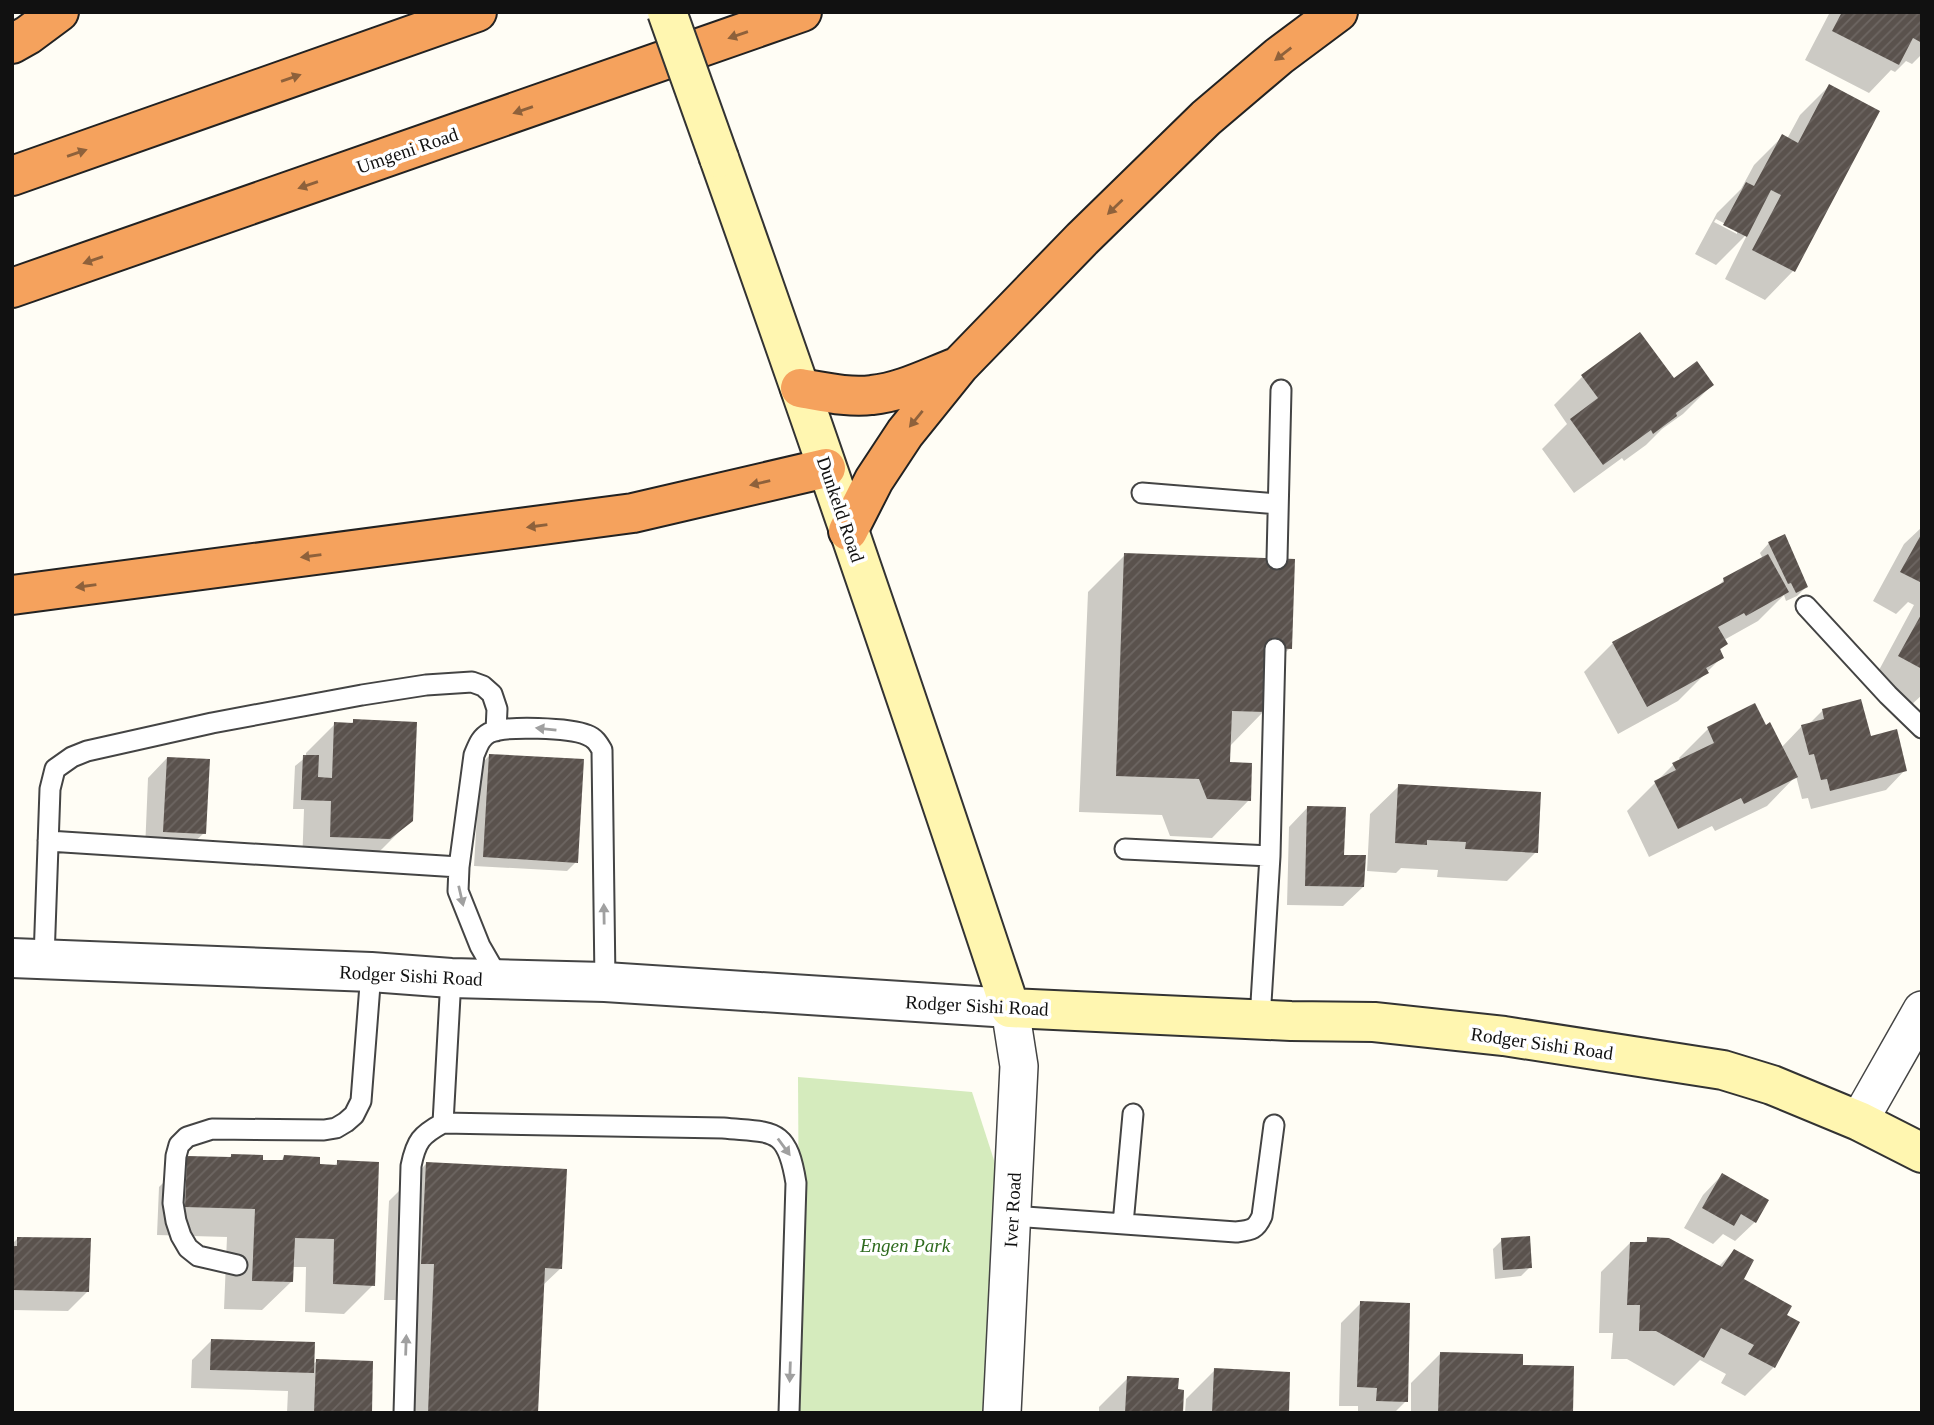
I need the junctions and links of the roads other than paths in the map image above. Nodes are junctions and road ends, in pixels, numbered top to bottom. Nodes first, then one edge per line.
1 (60, 12) edge
2 (477, 12) edge
3 (667, 12) edge
4 (802, 12) edge
5 (1338, 12) edge
6 (12, 44) edge
7 (12, 176) edge
8 (12, 288) edge
9 (959, 366) junction
10 (800, 388) junction
11 (1281, 390) dead end
12 (826, 468) junction
13 (1142, 493) dead end
14 (1278, 504) junction
15 (848, 531) junction
16 (1277, 559) dead end
17 (12, 595) edge
18 (1806, 606) dead end
19 (1275, 649) dead end
20 (1922, 728) edge
21 (496, 730) junction
22 (48, 841) junction
23 (1125, 849) dead end
24 (1270, 856) junction
25 (459, 867) junction
26 (28, 958) edge
27 (371, 972) junction
28 (451, 978) junction
29 (499, 979) junction
30 (605, 982) junction
31 (1010, 1008) junction
32 (1922, 1010) edge
33 (1260, 1018) junction
34 (1133, 1114) dead end
35 (1859, 1121) junction
36 (443, 1123) junction
37 (1274, 1125) dead end
38 (1922, 1153) edge
39 (1012, 1216) junction
40 (1123, 1224) junction
41 (237, 1265) dead end
42 (404, 1413) edge
43 (789, 1413) edge
44 (1002, 1413) edge

1 - 6 highway
7 -> 2 highway
3 - 10 main road, Dunkeld Road, bridge
4 -> 8 highway, Umgeni Road
5 -> 9 highway
9 - 10 highway
9 -> 15 highway
10 - 12 main road, Dunkeld Road
11 - 14 lane
12 - 15 main road, Dunkeld Road
12 -> 17 highway
13 - 14 lane
14 - 16 lane
15 - 31 main road, Dunkeld Road
18 - 20 lane
19 - 24 lane
21 - 22 lane
21 - 25 lane
30 -> 21 lane
22 - 25 lane
22 - 26 lane
23 - 24 lane
24 - 33 lane
25 -> 29 lane
26 - 27 street, Rodger Sishi Road
27 - 28 street, Rodger Sishi Road
27 - 41 lane
28 - 29 street, Rodger Sishi Road
28 - 36 lane
29 - 30 street, Rodger Sishi Road
30 - 31 street, Rodger Sishi Road
31 - 33 main road, Rodger Sishi Road
31 - 39 street, Iver Road
32 - 35 street
33 - 35 main road, Rodger Sishi Road
34 - 40 lane
35 - 38 main road, Rodger Sishi Road
42 -> 36 lane
36 -> 43 lane
37 - 40 lane
39 - 40 lane
39 - 44 street, Iver Road

